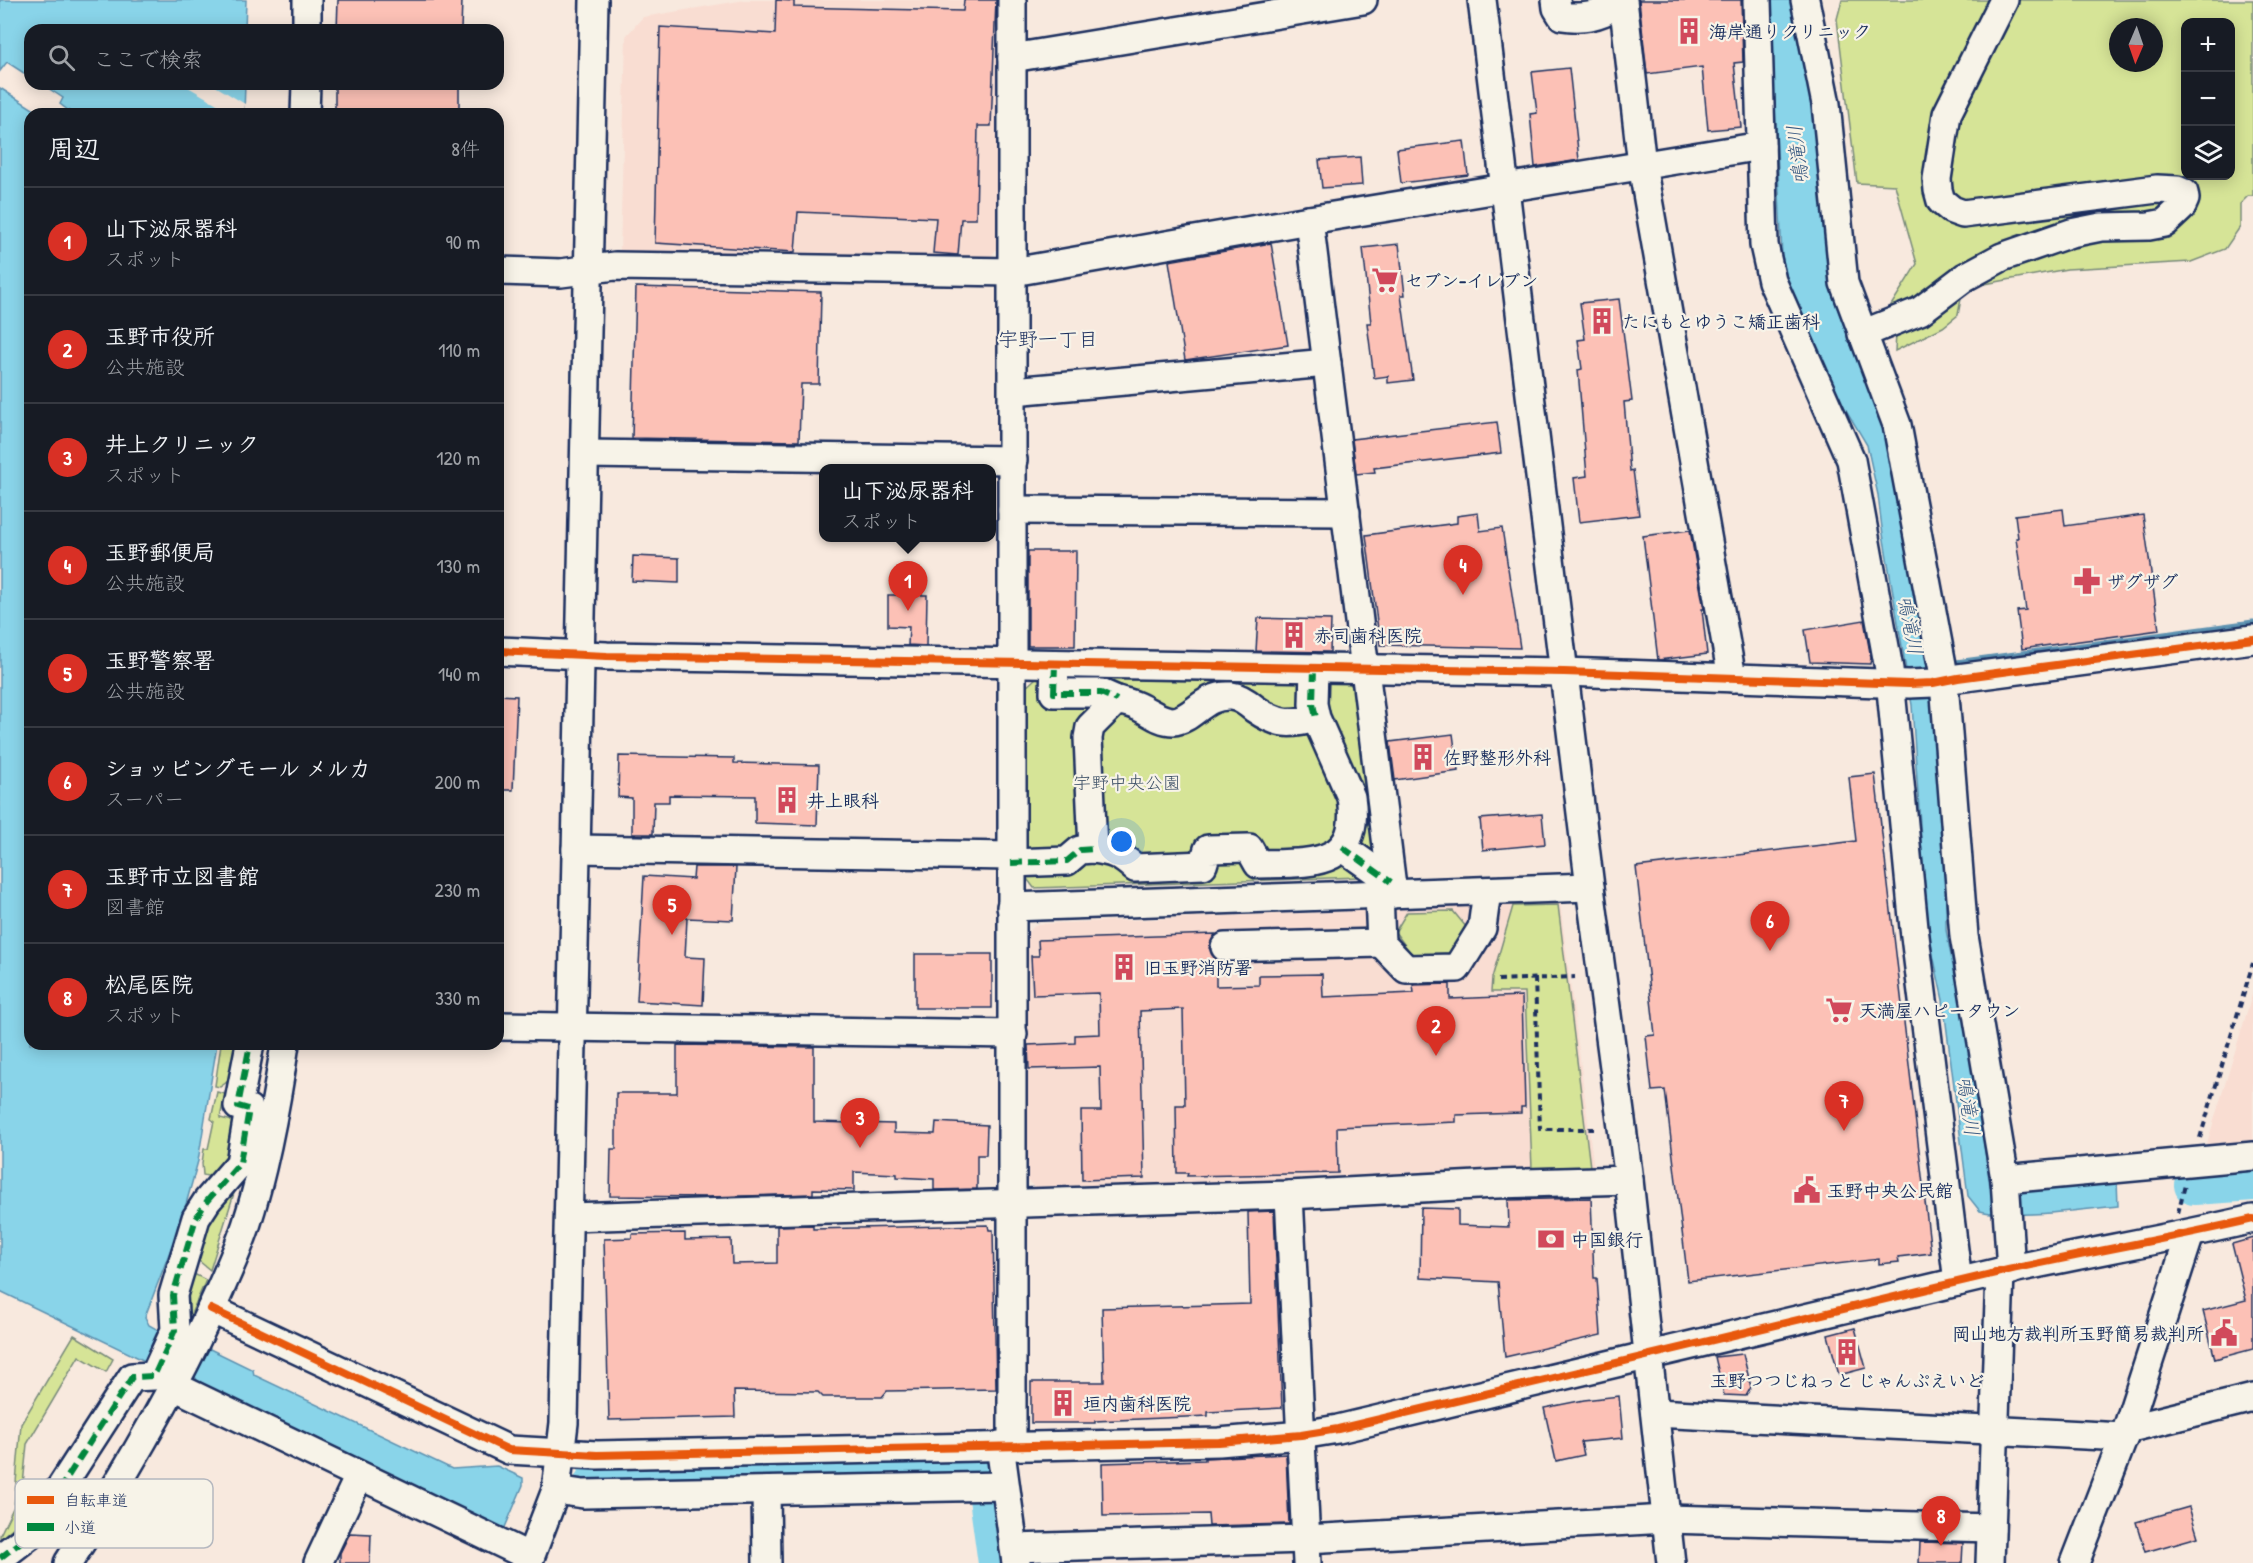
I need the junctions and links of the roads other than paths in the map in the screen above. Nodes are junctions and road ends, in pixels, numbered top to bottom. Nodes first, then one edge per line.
1 (307, 0) edge
2 (594, 0) edge
3 (1012, 0) edge
4 (1363, 0) edge
5 (1482, 0) edge
6 (1556, 0) edge
7 (1608, 0) edge
8 (1623, 0) edge
9 (1757, 0) edge
10 (1805, 0) edge
11 (2004, 0) edge
12 (307, 24) edge
13 (1012, 58) junction
14 (306, 90) edge
15 (305, 108) edge
16 (1761, 146) junction
17 (1642, 165) junction
18 (1505, 187) junction
19 (1310, 220) junction
20 (588, 269) junction
21 (504, 271) edge
22 (1013, 272) junction
23 (1862, 334) junction
24 (1327, 363) junction
25 (1013, 391) junction
26 (585, 454) junction
27 (1013, 460) junction
28 (1012, 510) junction
29 (1346, 512) junction
30 (2253, 639) edge
31 (504, 651) edge
32 (580, 654) junction
33 (1012, 663) junction
34 (1055, 664) junction
35 (1314, 668) junction
36 (1365, 670) junction
37 (1564, 672) junction
38 (1732, 678) junction
39 (1919, 683) junction
40 (1117, 700) junction
41 (1316, 718) junction
42 (1342, 847) junction
43 (576, 849) junction
44 (1093, 849) junction
45 (1011, 859) junction
46 (1590, 887) junction
47 (1388, 890) junction
48 (1487, 891) junction
49 (1011, 907) junction
50 (1381, 943) junction
51 (1225, 947) dead end
52 (504, 1026) edge
53 (573, 1028) junction
54 (1013, 1034) junction
55 (249, 1050) edge
56 (284, 1050) edge
57 (2253, 1156) edge
58 (1629, 1180) junction
59 (2005, 1182) junction
60 (1289, 1195) junction
61 (1013, 1203) junction
62 (569, 1217) junction
63 (2253, 1219) edge
64 (2190, 1234) junction
65 (2006, 1271) junction
66 (1958, 1282) junction
67 (211, 1309) junction
68 (185, 1337) junction
69 (1648, 1354) junction
70 (170, 1378) junction
71 (2253, 1398) edge
72 (1655, 1413) junction
73 (1994, 1430) junction
74 (2126, 1433) junction
75 (1301, 1435) junction
76 (1006, 1445) junction
77 (562, 1454) junction
78 (359, 1476) junction
79 (66, 1479) edge
80 (121, 1479) edge
81 (993, 1486) junction
82 (556, 1490) junction
83 (766, 1492) junction
84 (1667, 1519) junction
85 (1991, 1528) junction
86 (15, 1546) edge
87 (77, 1548) edge
88 (1306, 1551) edge
89 (1015, 1556) edge
90 (0, 1558) edge
91 (529, 1560) edge
92 (68, 1563) edge
93 (318, 1563) edge
94 (767, 1563) edge
95 (1671, 1563) edge
96 (1990, 1563) edge
97 (2076, 1563) edge

1 - 12 street
2 - 20 street
3 - 13 street
4 - 13 street
5 - 18 street
6 - 7 street
8 - 17 street
9 - 16 street
10 - 23 street
11 - 23 street
13 - 22 street
14 - 15 street
16 - 17 street
16 - 39 street
17 - 18 street
17 - 38 street
18 - 19 street
18 - 37 street
19 - 22 street
19 - 24 street
20 - 21 street
20 - 22 street
20 - 26 street
22 - 25 street
23 - 39 street
24 - 25 street
24 - 29 street
25 - 27 street
26 - 27 street
26 - 32 street
27 - 28 street
28 - 29 street
28 - 33 street
29 - 36 street
30 - 39 street
31 - 32 street
32 - 33 street
32 - 43 street
33 - 34 street
33 - 45 street
34 - 35 street
34 - 40 street
35 - 36 street
35 - 41 street
36 - 37 street
36 - 47 street
37 - 38 street
37 - 46 street
38 - 39 street
39 - 59 street
39 - 66 street
40 - 41 street
40 - 44 street
41 - 42 street
42 - 44 street
42 - 47 street
43 - 45 street
43 - 53 street
44 - 45 street
45 - 49 street
46 - 48 street
46 - 58 street
47 - 48 street
47 - 49 street
47 - 50 street
48 - 50 street
49 - 54 street
50 - 51 street
52 - 53 street
53 - 54 street
53 - 62 street
54 - 61 street
55 - 68 street
56 - 67 street
57 - 59 street
58 - 60 street
58 - 69 street
59 - 65 street
60 - 61 street
60 - 75 street
61 - 62 street
61 - 76 street
62 - 77 street
63 - 64 street
64 - 65 street
64 - 74 street
65 - 66 street
65 - 73 street
66 - 69 street
67 - 68 street
67 - 77 street
68 - 70 street
69 - 72 street
69 - 75 street
70 - 78 street
70 - 79 street
70 - 80 street
71 - 74 street
72 - 73 street
72 - 84 street
73 - 74 street
73 - 85 street
74 - 97 street
75 - 76 street
75 - 88 street
76 - 77 street
76 - 81 street
77 - 82 street
78 - 91 street
78 - 93 street
81 - 83 street
81 - 89 street
82 - 83 street
82 - 91 street
83 - 94 street
84 - 85 street
84 - 88 street
84 - 95 street
85 - 96 street
86 - 90 street
87 - 92 street
88 - 89 street

